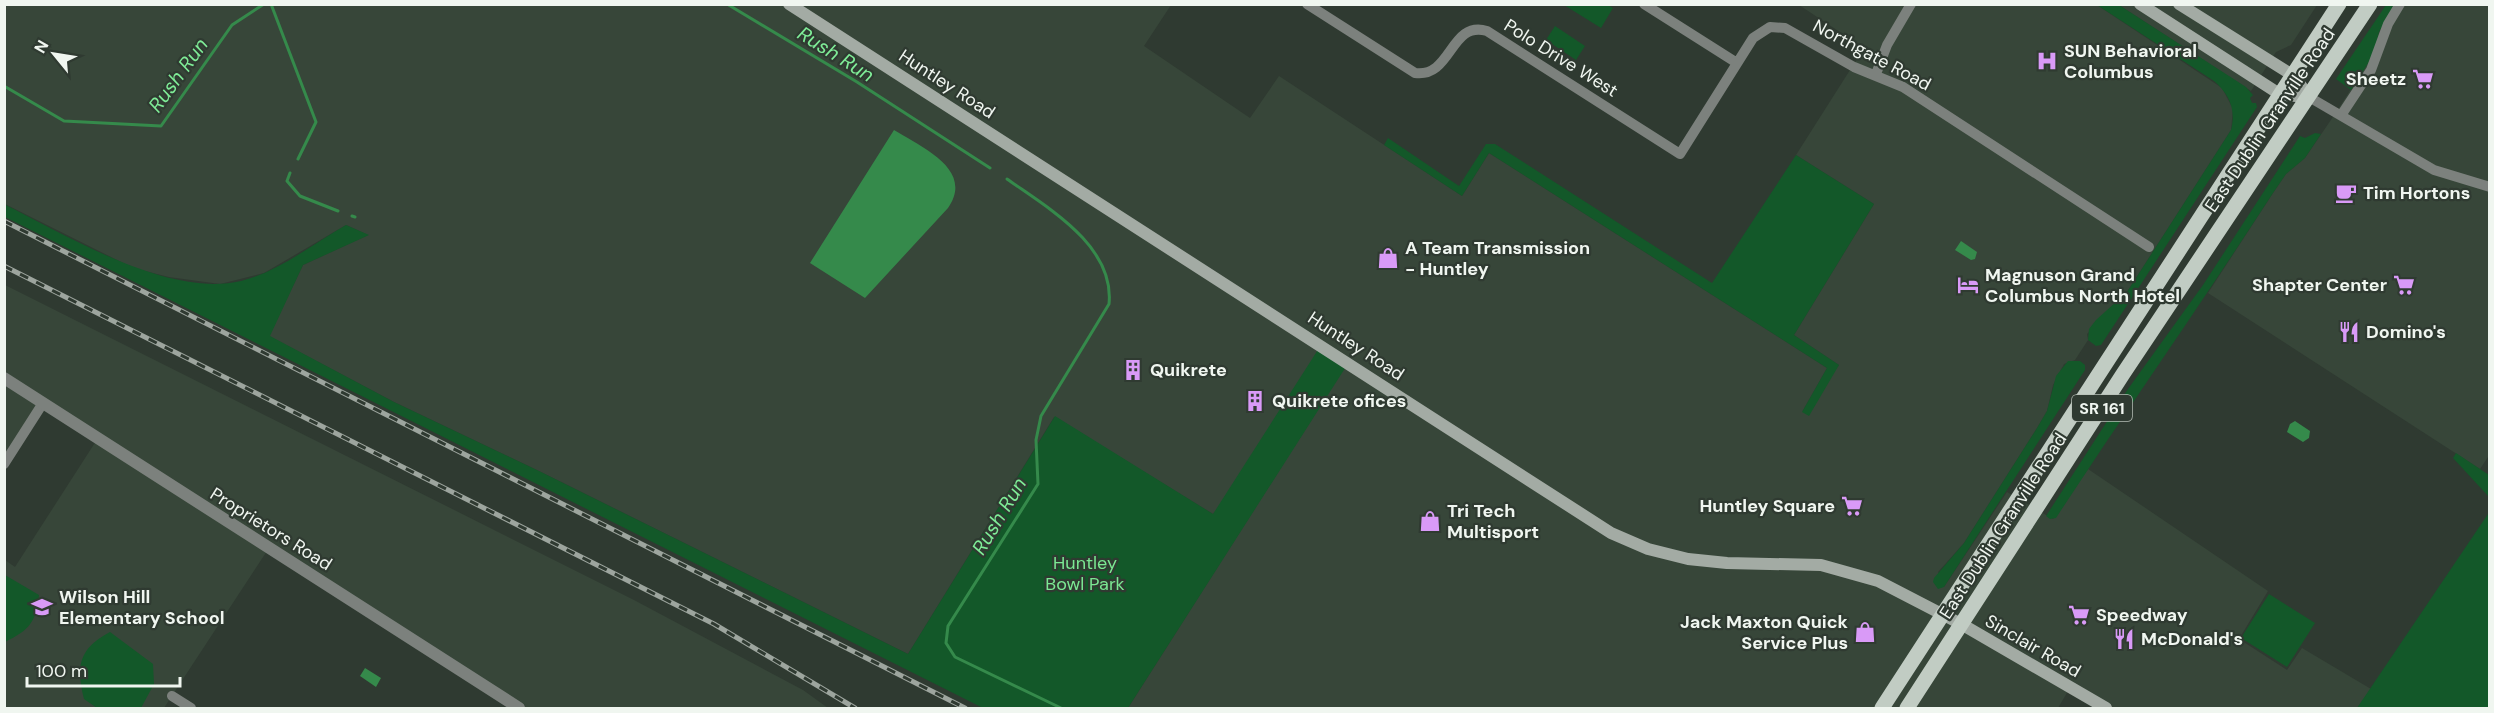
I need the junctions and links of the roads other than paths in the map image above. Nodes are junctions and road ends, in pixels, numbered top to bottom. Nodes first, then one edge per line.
1 (789, 4) edge
2 (1307, 4) edge
3 (1644, 4) edge
4 (1911, 4) edge
5 (2140, 4) edge
6 (2179, 4) edge
7 (2339, 4) edge
8 (2370, 4) edge
9 (2400, 4) edge
10 (1737, 63) junction
11 (1876, 74) junction
12 (2294, 76) junction
13 (2281, 95) junction
14 (2309, 97) junction
15 (2342, 114) junction
16 (1680, 154) joint
17 (2490, 187) edge
18 (2149, 247) dead end
19 (4, 378) edge
20 (43, 403) junction
21 (4, 464) edge
22 (1942, 615) junction
23 (1963, 625) junction
24 (172, 696) dead end
25 (191, 708) edge
26 (519, 708) edge
27 (1882, 708) edge
28 (1907, 708) edge
29 (2106, 708) edge

1 - 22 main road, Huntley Road
2 - 16 street, Polo Drive West
3 - 10 street
4 - 11 street
5 - 13 main road
6 - 12 main road
7 - 12 main road, East Dublin Granville Road / SR 161
8 - 14 main road, East Dublin Granville Road / SR 161
9 - 15 street
10 - 11 street, Northgate Road
10 - 16 street, Northgate Road
11 - 18 street, Northgate Road
12 - 13 main road, East Dublin Granville Road / SR 161
12 - 14 main road
13 - 14 main road
13 - 22 main road, East Dublin Granville Road / SR 161
14 - 15 street
14 - 23 main road, East Dublin Granville Road / SR 161
15 - 17 street
19 - 20 street, Proprietors Road
20 - 21 street
20 - 26 street, Proprietors Road
22 - 23 main road, Sinclair Road
22 - 27 main road, East Dublin Granville Road / SR 161
23 - 28 main road, East Dublin Granville Road / SR 161
23 - 29 main road, Sinclair Road
24 - 25 street

